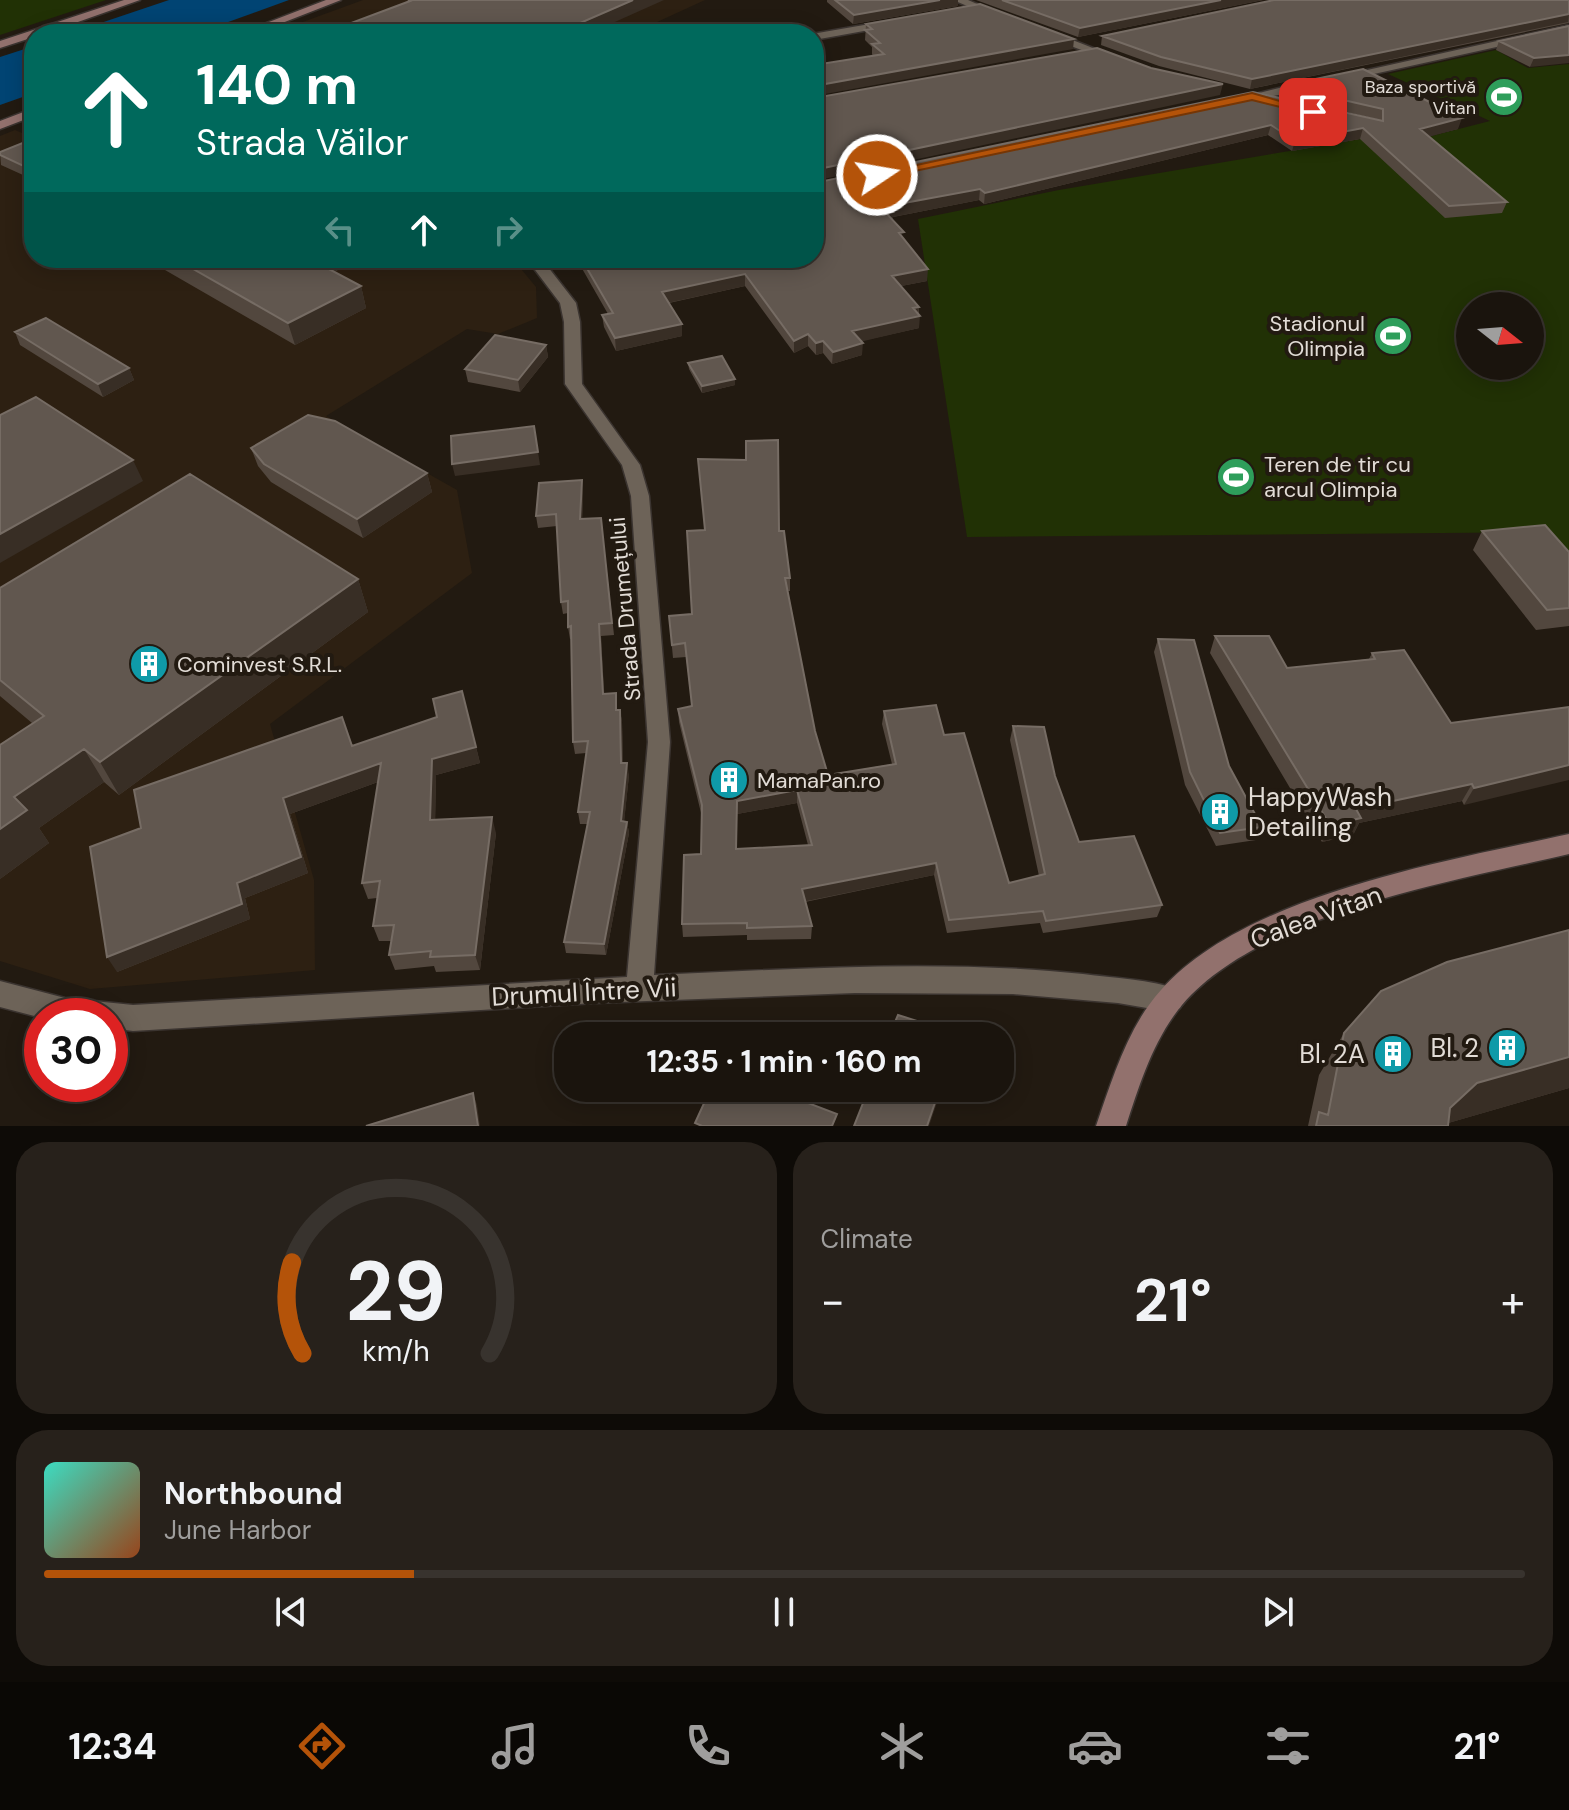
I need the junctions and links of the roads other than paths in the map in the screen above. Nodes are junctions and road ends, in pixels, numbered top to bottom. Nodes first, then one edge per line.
1 (135, 0) edge
2 (336, 0) edge
3 (958, 0) edge
4 (979, 8) junction
5 (949, 13) edge
6 (1006, 18) edge
7 (904, 21) edge
8 (63, 24) edge
9 (271, 24) edge
10 (1569, 28) edge
11 (1034, 29) edge
12 (824, 35) edge
13 (24, 37) edge
14 (0, 45) edge
15 (1098, 45) junction
16 (1064, 57) edge
17 (1125, 62) edge
18 (1228, 91) edge
19 (1252, 97) junction
20 (1220, 103) edge
21 (1282, 104) edge
22 (24, 116) edge
23 (0, 125) edge
24 (541, 268) edge
25 (1569, 844) edge
26 (640, 988) junction
27 (0, 994) edge
28 (1170, 999) junction
29 (1111, 1126) edge

1 - 8 main road
2 - 9 main road
3 - 4 street
4 - 5 street
4 - 6 street
7 - 12 street
10 - 19 street
11 - 15 street
13 - 14 main road
15 - 16 street
15 - 17 street
18 - 19 street
19 - 20 street
19 - 21 street
22 - 23 main road
24 - 26 street, Strada Drumețului
25 - 28 main road, Calea Vitan
26 - 27 street, Drumul Între Vii
26 - 28 street, Drumul Între Vii
28 - 29 main road, Calea Vitan

